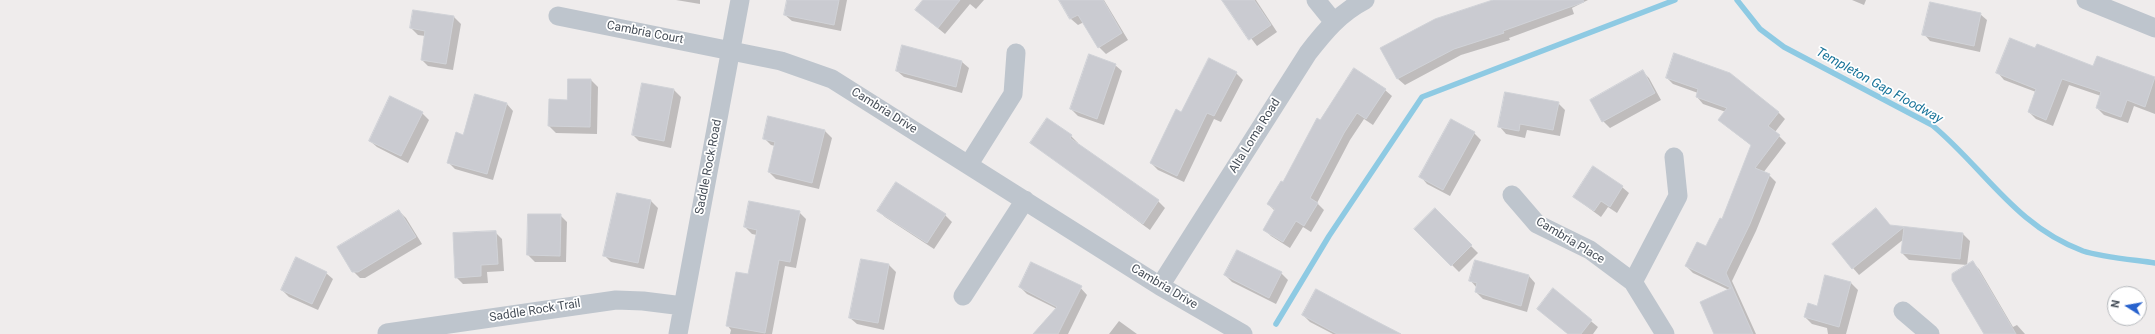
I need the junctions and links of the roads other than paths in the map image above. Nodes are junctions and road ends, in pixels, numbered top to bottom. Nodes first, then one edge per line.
1 (740, 0) edge
2 (1316, 0) edge
3 (1365, 0) edge
4 (2086, 0) edge
5 (558, 16) dead end
6 (1333, 21) junction
7 (2155, 28) edge
8 (731, 50) junction
9 (1016, 53) dead end
10 (1674, 157) dead end
11 (969, 164) junction
12 (1512, 195) dead end
13 (1025, 200) junction
14 (1634, 282) junction
15 (1160, 286) junction
16 (963, 296) dead end
17 (683, 306) junction
18 (1904, 311) dead end
19 (387, 333) dead end
20 (678, 334) edge
21 (1243, 334) edge
22 (1665, 334) edge
23 (1930, 334) edge

1 - 8 street, Saddle Rock Road
2 - 6 street
3 - 6 street, Alta Loma Road
4 - 7 street
5 - 8 street, Cambria Court
6 - 15 street, Alta Loma Road
8 - 11 street, Cambria Drive
8 - 17 street, Saddle Rock Road
9 - 11 street
10 - 14 street
11 - 13 street, Cambria Drive
12 - 14 street, Cambria Place
13 - 15 street, Cambria Drive
13 - 16 street
14 - 22 street, Cambria Place
15 - 21 street, Cambria Drive
17 - 19 street, Saddle Rock Trail
17 - 20 street, Saddle Rock Road
18 - 23 street

